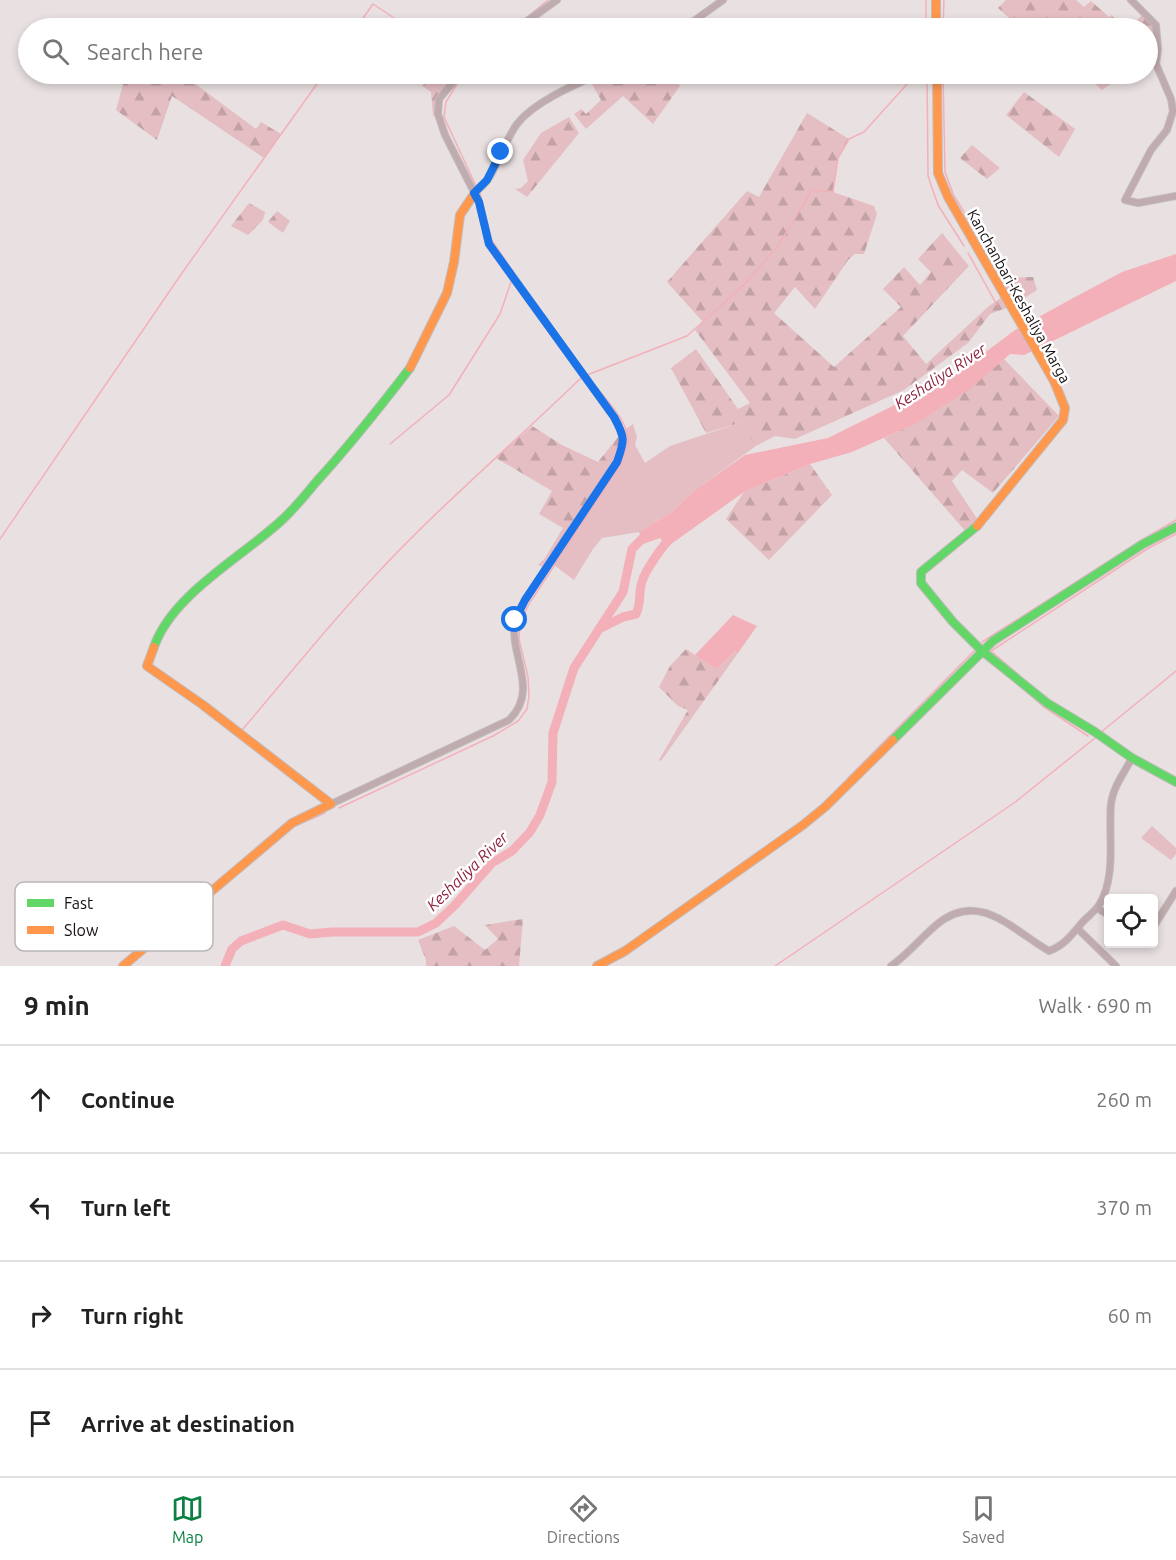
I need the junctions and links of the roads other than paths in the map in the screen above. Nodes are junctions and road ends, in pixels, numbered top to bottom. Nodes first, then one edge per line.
1 (557, 0) edge
2 (723, 0) edge
3 (936, 0) edge
4 (1131, 0) edge
5 (532, 18) edge
6 (698, 18) edge
7 (936, 18) edge
8 (1149, 18) edge
9 (1158, 69) edge
10 (452, 84) edge
11 (580, 84) edge
12 (937, 84) edge
13 (477, 191) junction
14 (1176, 196) edge
15 (1176, 527) edge
16 (981, 650) junction
17 (1132, 758) junction
18 (1175, 779) edge
19 (331, 804) junction
20 (213, 890) edge
21 (1176, 891) edge
22 (1097, 908) junction
23 (1104, 912) edge
24 (1158, 920) edge
25 (1078, 929) junction
26 (141, 951) edge
27 (123, 966) edge
28 (597, 966) edge
29 (891, 966) edge
30 (1116, 966) edge

1 - 5 street
2 - 6 street
3 - 7 street
4 - 8 street
9 - 14 street
10 - 13 street
11 - 13 street
12 - 16 street, Kanchanbari-Keshaliya Marga
13 - 19 street
13 - 19 street
15 - 16 street
16 - 17 street, Kanchanbari-Keshaliya Marga
16 - 28 street
17 - 18 street, Kanchanbari-Keshaliya Marga
17 - 22 street
19 - 20 street
21 - 24 street
22 - 23 street
22 - 25 street
25 - 29 street
25 - 30 street
26 - 27 street

